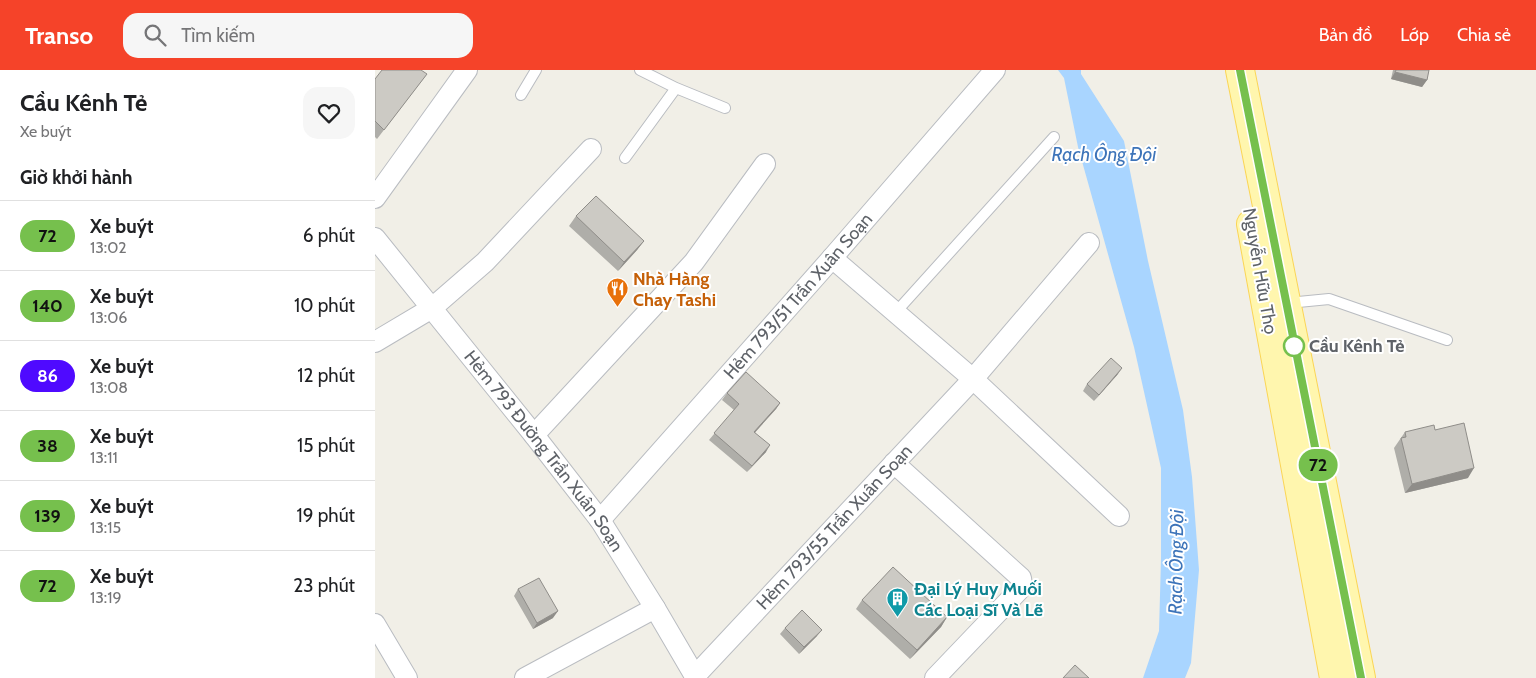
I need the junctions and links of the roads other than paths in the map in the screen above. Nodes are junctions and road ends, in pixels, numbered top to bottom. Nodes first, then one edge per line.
1 (467, 70) edge
2 (536, 70) edge
3 (640, 70) edge
4 (995, 70) edge
5 (1222, 70) edge
6 (1240, 70) edge
7 (675, 88) junction
8 (521, 95) dead end
9 (725, 108) dead end
10 (1054, 137) dead end
11 (591, 149) dead end
12 (625, 158) dead end
13 (765, 164) dead end
14 (375, 198) edge
15 (375, 238) edge
16 (1089, 243) dead end
17 (832, 258) junction
18 (1286, 304) junction
19 (432, 308) junction
20 (895, 312) junction
21 (1447, 340) dead end
22 (375, 342) edge
23 (973, 379) junction
24 (534, 435) junction
25 (894, 463) junction
26 (1119, 516) dead end
27 (600, 520) junction
28 (655, 608) junction
29 (375, 624) edge
30 (695, 677) edge
31 (407, 678) edge
32 (525, 678) edge
33 (935, 678) edge
34 (1334, 678) edge
35 (1361, 678) edge

1 - 14 street
2 - 8 lane
3 - 7 lane
4 - 17 street, Hẻm 793/51 Trần Xuân Soạn
5 - 34 main road, Nguyễn Hữu Thọ
6 - 18 main road, Nguyễn Hữu Thọ
7 - 9 lane
7 - 12 lane
10 - 20 lane
11 - 19 street
13 - 24 street
15 - 19 street, Hẻm 793 Đường Trần Xuân Soạn
16 - 23 street, Hẻm 793/55 Trần Xuân Soạn
17 - 20 street
17 - 27 street, Hẻm 793/51 Trần Xuân Soạn
18 - 21 lane
18 - 35 main road, Nguyễn Hữu Thọ
19 - 22 street
19 - 24 street, Hẻm 793 Đường Trần Xuân Soạn
20 - 23 street
23 - 25 street, Hẻm 793/55 Trần Xuân Soạn
23 - 26 street
24 - 27 street, Hẻm 793 Đường Trần Xuân Soạn
25 - 30 street, Hẻm 793/55 Trần Xuân Soạn
25 - 33 street
27 - 28 street, Hẻm 793 Đường Trần Xuân Soạn
28 - 30 street, Hẻm 793 Đường Trần Xuân Soạn
28 - 32 street
29 - 31 street

